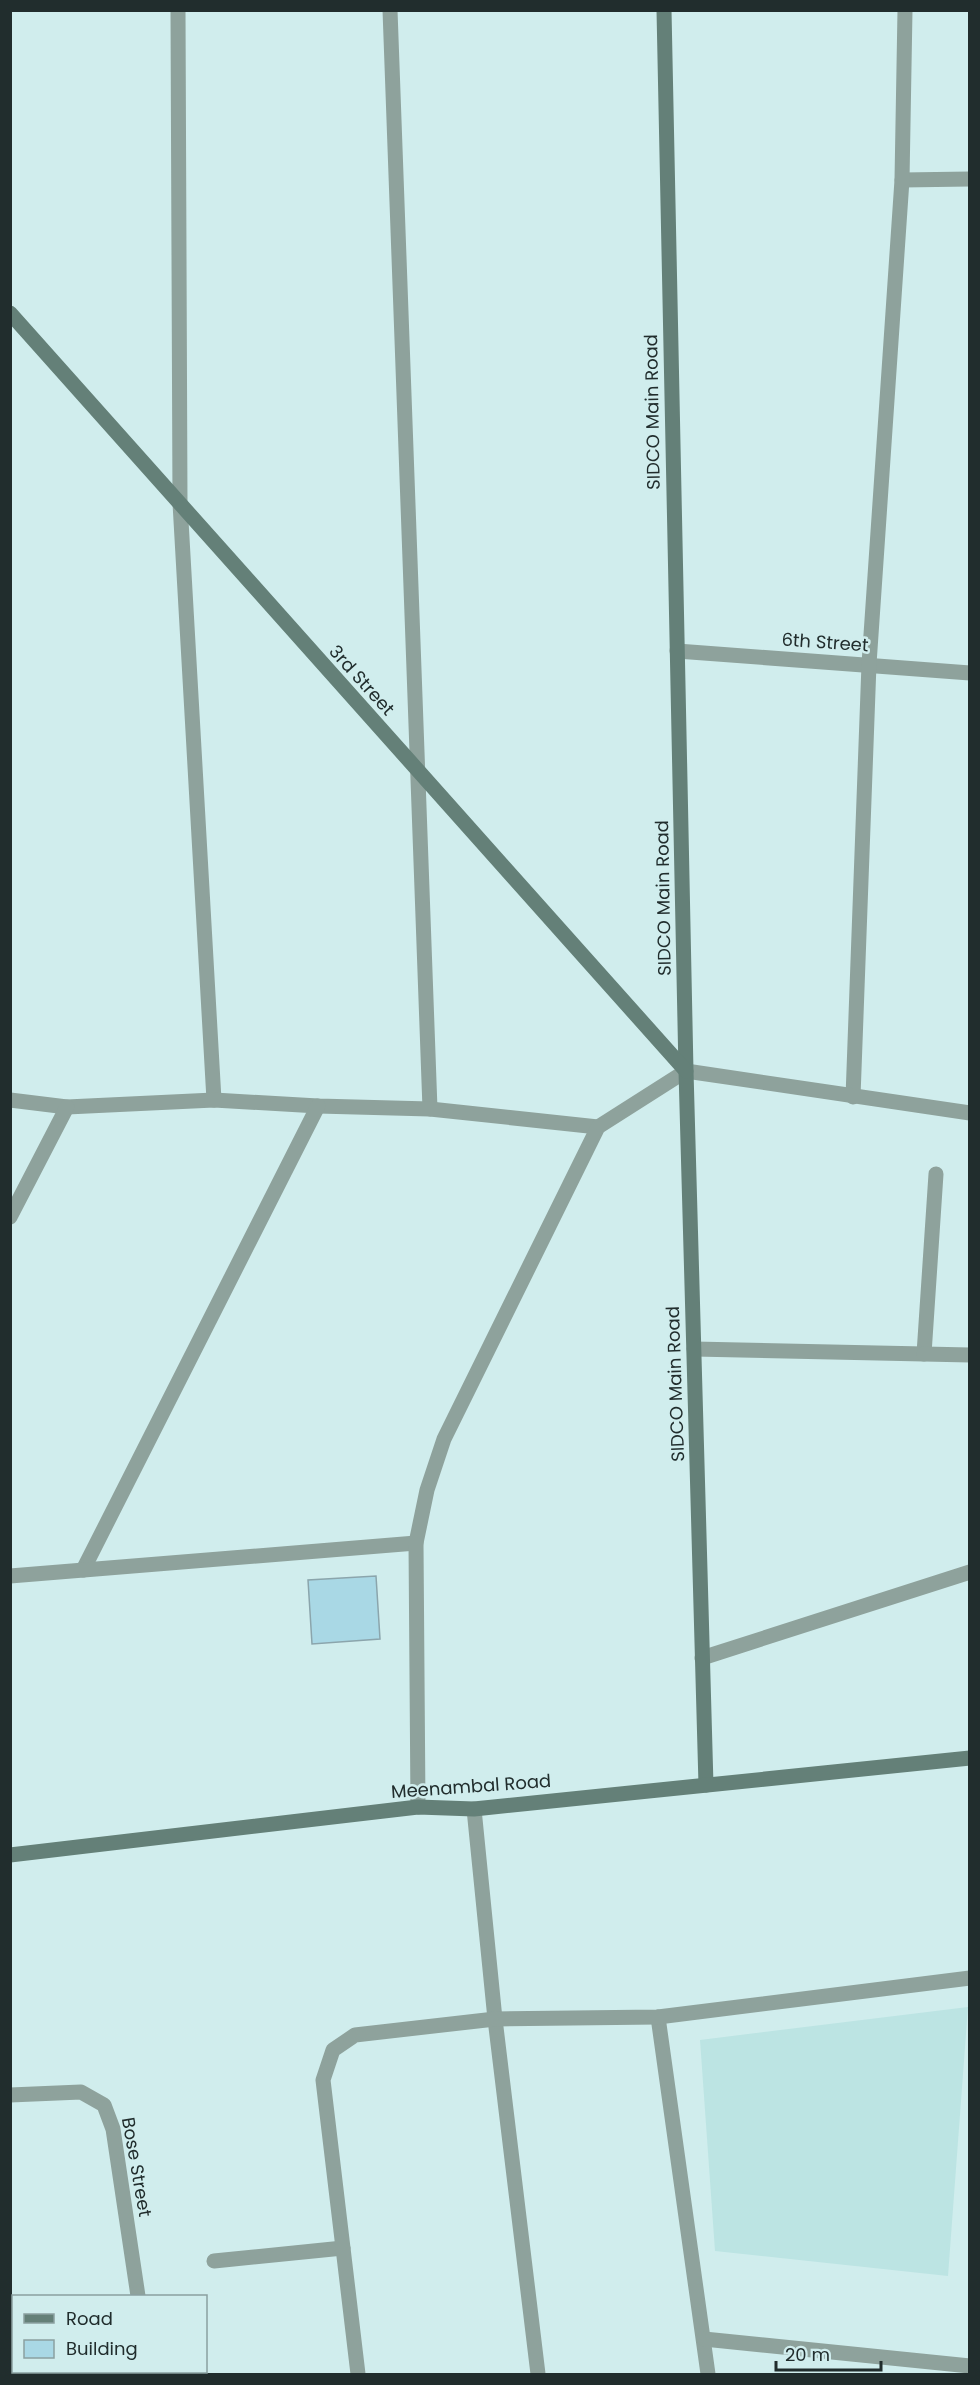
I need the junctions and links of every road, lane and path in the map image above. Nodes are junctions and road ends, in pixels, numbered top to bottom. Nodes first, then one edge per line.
1 (178, 10) edge
2 (390, 10) edge
3 (664, 10) edge
4 (905, 10) edge
5 (969, 179) edge
6 (902, 180) junction
7 (10, 313) edge
8 (180, 503) junction
9 (677, 651) junction
10 (869, 664) junction
11 (969, 673) edge
12 (418, 772) junction
13 (686, 1071) junction
14 (853, 1097) junction
15 (10, 1100) edge
16 (214, 1100) junction
17 (318, 1106) junction
18 (67, 1107) junction
19 (430, 1109) junction
20 (969, 1113) edge
21 (598, 1127) junction
22 (936, 1174) dead end
23 (10, 1218) edge
24 (694, 1349) junction
25 (924, 1354) junction
26 (969, 1354) edge
27 (416, 1543) junction
28 (83, 1570) junction
29 (969, 1572) edge
30 (10, 1576) edge
31 (702, 1659) junction
32 (969, 1758) edge
33 (706, 1785) junction
34 (417, 1807) junction
35 (474, 1809) junction
36 (10, 1856) edge
37 (969, 1978) edge
38 (658, 2017) junction
39 (495, 2019) junction
40 (10, 2095) edge
41 (343, 2248) junction
42 (214, 2261) dead end
43 (138, 2295) edge
44 (704, 2339) junction
45 (969, 2366) edge
46 (358, 2374) edge
47 (538, 2374) edge
48 (708, 2374) edge

1 - 8 street
2 - 12 street
3 - 9 main road, SIDCO Main Road
4 - 6 street
5 - 6 street
6 - 10 street
7 - 8 main road, 3rd Street
8 - 12 main road, 3rd Street
8 - 16 street
9 - 10 street, 6th Street
9 - 13 main road, SIDCO Main Road
10 - 11 street, 6th Street
10 - 14 street
12 - 13 main road, 3rd Street
12 - 19 street
13 - 14 street
13 - 21 street
13 - 24 main road, SIDCO Main Road
14 - 20 street
15 - 18 street
16 - 17 street
16 - 18 street
17 - 19 street
17 - 28 street
18 - 23 street
19 - 21 street
21 - 27 street
22 - 25 street
24 - 25 street
24 - 31 main road, SIDCO Main Road
25 - 26 street
27 - 28 street
27 - 34 street
28 - 30 street
29 - 31 street
31 - 33 main road, SIDCO Main Road
32 - 33 main road, Meenambal Road
33 - 35 main road, Meenambal Road
34 - 35 main road, Meenambal Road
34 - 36 main road, Meenambal Road
35 - 39 street
37 - 38 street
38 - 39 street
38 - 44 street
39 - 41 street
39 - 47 street
40 - 43 street, Bose Street
41 - 42 street
41 - 46 street
44 - 45 street
44 - 48 street

